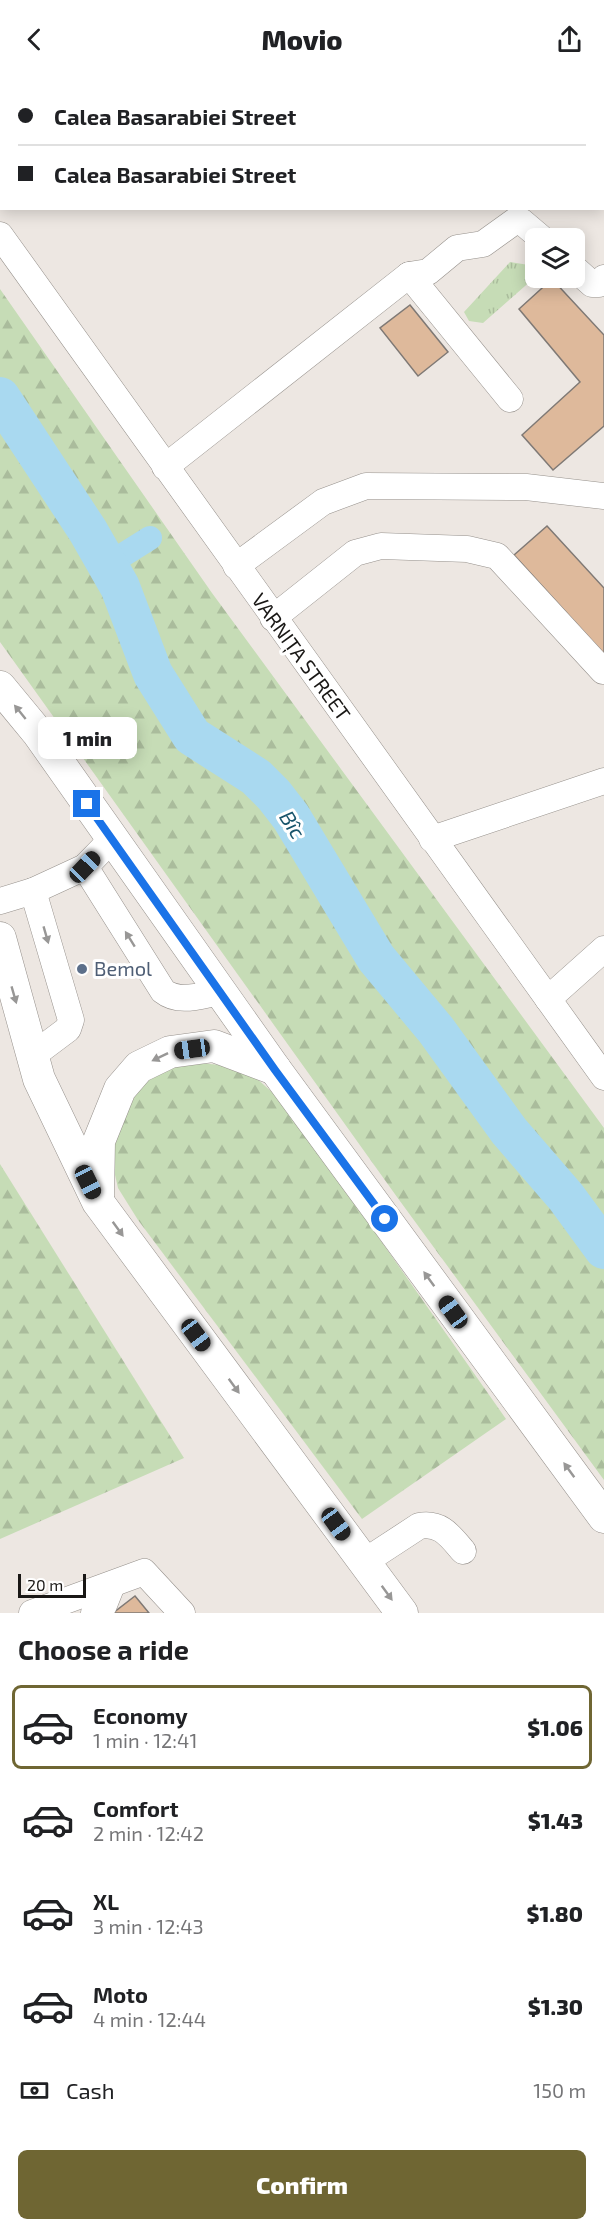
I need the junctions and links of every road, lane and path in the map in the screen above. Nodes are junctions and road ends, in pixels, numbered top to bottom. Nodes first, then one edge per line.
1 (529, 228) edge
2 (0, 235) edge
3 (409, 274) junction
4 (585, 278) edge
5 (604, 278) edge
6 (510, 399) dead end
7 (165, 466) junction
8 (604, 496) edge
9 (236, 567) junction
10 (273, 618) junction
11 (603, 671) edge
12 (0, 687) edge
13 (604, 781) edge
14 (432, 838) junction
15 (112, 839) junction
16 (85, 867) junction
17 (33, 891) junction
18 (0, 902) edge
19 (0, 938) edge
20 (604, 949) edge
21 (220, 992) junction
22 (548, 999) junction
23 (32, 1056) junction
24 (275, 1070) junction
25 (604, 1077) edge
26 (98, 1202) junction
27 (604, 1518) edge
28 (463, 1551) dead end
29 (364, 1562) junction
30 (112, 1585) junction
31 (32, 1613) edge
32 (94, 1613) edge
33 (182, 1613) edge
34 (402, 1613) edge

1 - 3 street
2 - 7 street, VARNIȚA STREET
3 - 6 street
3 - 7 street
4 - 5 street
7 - 9 street, VARNIȚA STREET
8 - 9 street
9 - 10 street, VARNIȚA STREET
10 - 11 street
10 - 14 street, VARNIȚA STREET
15 -> 12 main road
13 - 14 street
14 - 22 street, VARNIȚA STREET
15 - 16 street
15 - 21 main road
16 - 17 street
21 -> 16 street
17 - 18 street
17 -> 23 street
19 -> 23 main road
20 - 22 street
21 - 24 main road
22 - 25 street, VARNIȚA STREET
23 - 26 main road
24 -> 26 main road
27 -> 24 main road
26 -> 29 main road
28 - 29 street
29 -> 34 main road
30 - 31 street
30 - 32 street
30 - 33 street

